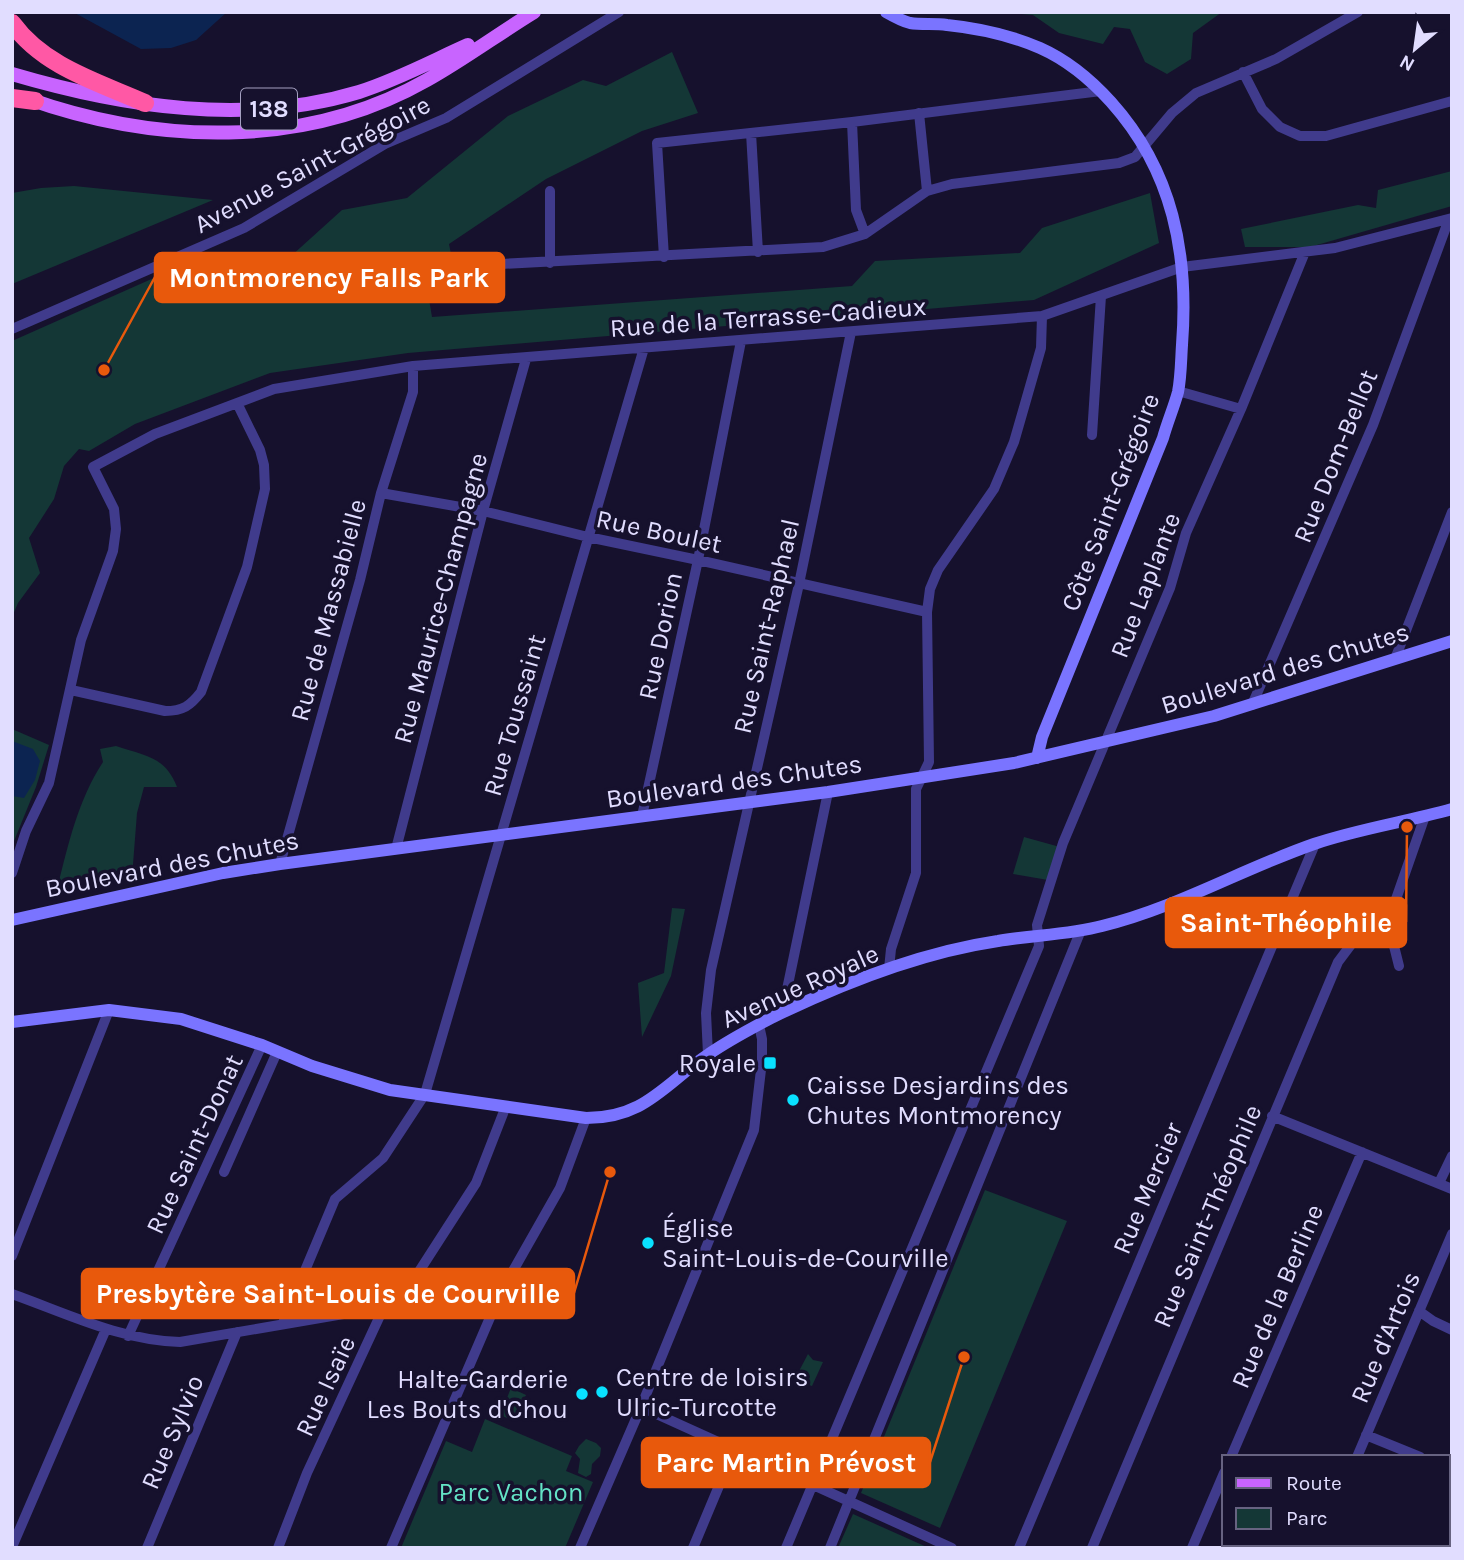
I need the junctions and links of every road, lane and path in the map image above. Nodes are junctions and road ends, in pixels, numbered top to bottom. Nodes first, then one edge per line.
1 (534, 12) edge
2 (619, 12) edge
3 (886, 12) edge
4 (1359, 12) edge
5 (12, 23) edge
6 (513, 25) junction
7 (1243, 72) junction
8 (12, 74) edge
9 (1101, 91) junction
10 (12, 95) edge
11 (35, 101) joint
12 (1452, 101) edge
13 (145, 103) junction
14 (919, 113) junction
15 (852, 122) junction
16 (751, 133) junction
17 (1145, 146) junction
18 (550, 191) dead end
19 (927, 191) junction
20 (1451, 219) edge
21 (865, 234) junction
22 (758, 252) junction
23 (1305, 252) junction
24 (664, 257) junction
25 (550, 263) junction
26 (1182, 267) junction
27 (424, 278) dead end
28 (1101, 296) junction
29 (1042, 316) junction
30 (12, 329) edge
31 (851, 332) junction
32 (741, 341) junction
33 (644, 348) junction
34 (526, 359) junction
35 (413, 366) junction
36 (1178, 391) junction
37 (238, 405) junction
38 (1241, 409) junction
39 (1092, 435) dead end
40 (381, 493) junction
41 (483, 511) junction
42 (1452, 512) edge
43 (588, 537) junction
44 (698, 560) junction
45 (799, 584) junction
46 (927, 612) junction
47 (1452, 642) edge
48 (1395, 659) junction
49 (71, 690) junction
50 (1252, 705) junction
51 (1105, 743) junction
52 (1037, 758) junction
53 (921, 778) junction
54 (828, 792) junction
55 (748, 803) junction
56 (1452, 809) edge
57 (642, 816) junction
58 (1425, 816) junction
59 (502, 835) junction
60 (1315, 844) junction
61 (396, 849) junction
62 (280, 864) junction
63 (12, 873) edge
64 (12, 920) edge
65 (1388, 922) junction
66 (1082, 930) junction
67 (1038, 937) junction
68 (1399, 966) dead end
69 (889, 969) junction
70 (110, 1010) junction
71 (785, 1012) junction
72 (12, 1022) edge
73 (759, 1025) junction
74 (262, 1045) junction
75 (277, 1052) junction
76 (708, 1054) junction
77 (425, 1094) junction
78 (506, 1106) junction
79 (1272, 1116) junction
80 (586, 1118) junction
81 (1362, 1152) junction
82 (1452, 1156) edge
83 (224, 1172) dead end
84 (1440, 1183) junction
85 (1452, 1189) edge
86 (1452, 1234) edge
87 (12, 1256) edge
88 (12, 1294) edge
89 (384, 1307) junction
90 (1419, 1311) junction
91 (283, 1323) junction
92 (106, 1329) junction
93 (1452, 1330) edge
94 (237, 1332) junction
95 (128, 1336) junction
96 (640, 1408) junction
97 (1366, 1434) junction
98 (734, 1450) junction
99 (1232, 1455) edge
100 (1357, 1455) edge
101 (1415, 1455) edge
102 (1222, 1478) edge
103 (812, 1484) junction
104 (849, 1502) junction
105 (12, 1547) edge
106 (147, 1548) edge
107 (278, 1548) edge
108 (391, 1548) edge
109 (580, 1548) edge
110 (693, 1548) edge
111 (786, 1548) edge
112 (830, 1548) edge
113 (952, 1548) edge
114 (1019, 1548) edge
115 (1092, 1548) edge
116 (1192, 1548) edge

1 - 6 main road, 138
2 - 30 street, Avenue Saint-Grégoire
3 - 9 street, Côte Saint-Grégoire
4 - 7 street
5 - 13 highway
6 - 11 main road, 138
6 - 13 main road, 138
7 - 12 street
7 - 17 street
8 - 13 main road, 138
9 - 14 street
9 - 17 street, Côte Saint-Grégoire
10 - 11 highway
14 - 15 street
14 - 19 street
15 - 16 street
15 - 21 street
16 - 22 street
16 - 24 street
17 - 19 street
17 - 26 street, Côte Saint-Grégoire
18 - 25 street
19 - 21 street
20 - 23 street, Rue de la Terrasse-Cadieux
20 - 50 street, Rue Dom-Bellot
21 - 22 street
22 - 24 street
23 - 26 street, Rue de la Terrasse-Cadieux
23 - 38 street, Rue Laplante
24 - 25 street
25 - 27 street
26 - 28 street, Rue de la Terrasse-Cadieux
26 - 36 street, Côte Saint-Grégoire
28 - 29 street, Rue de la Terrasse-Cadieux
28 - 39 street
29 - 31 street, Rue de la Terrasse-Cadieux
29 - 46 street
31 - 32 street, Rue de la Terrasse-Cadieux
31 - 45 street, Rue Saint-Raphael
32 - 33 street, Rue de la Terrasse-Cadieux
32 - 44 street, Rue Dorion
33 - 34 street, Rue de la Terrasse-Cadieux
33 - 43 street, Rue Toussaint
34 - 35 street, Rue de la Terrasse-Cadieux
34 - 41 street, Rue Maurice-Champagne
35 - 37 street, Rue de la Terrasse-Cadieux
35 - 40 street, Rue de Massabielle
36 - 38 street
36 - 52 street, Côte Saint-Grégoire
37 - 49 street, Rue de la Terrasse-Cadieux
37 - 49 street
38 - 51 street, Rue Laplante
40 - 41 street, Rue Boulet
40 - 62 street, Rue de Massabielle
41 - 43 street, Rue Boulet
41 - 61 street, Rue Maurice-Champagne
42 - 48 street
43 - 44 street, Rue Boulet
43 - 59 street, Rue Toussaint
44 - 45 street, Rue Boulet
44 - 57 street, Rue Dorion
45 - 46 street, Rue Boulet
45 - 55 street, Rue Saint-Raphael
46 - 53 street
47 - 48 street, Boulevard des Chutes
48 - 50 street, Boulevard des Chutes
49 - 63 street
50 - 51 street, Boulevard des Chutes
51 - 52 street, Boulevard des Chutes
51 - 67 street, Rue Laplante
52 - 53 street, Boulevard des Chutes
53 - 54 street, Boulevard des Chutes
53 - 69 street
54 - 55 street, Boulevard des Chutes
54 - 71 street
55 - 57 street, Boulevard des Chutes
55 - 76 street, Rue Saint-Raphael
56 - 58 street, Avenue Royale
57 - 59 street, Boulevard des Chutes
58 - 60 street, Avenue Royale
58 - 65 street
59 - 61 street, Boulevard des Chutes
59 - 77 street, Rue Toussaint
60 - 66 street, Avenue Royale
60 - 114 street, Rue Mercier
61 - 62 street, Boulevard des Chutes
62 - 64 street, Boulevard des Chutes
65 - 68 street
65 - 79 street, Rue Saint-Théophile
66 - 67 street, Avenue Royale
66 - 104 street
67 - 69 street, Avenue Royale
67 - 103 street, Rue Laplante
69 - 71 street, Avenue Royale
70 - 72 street, Avenue Royale
70 - 74 street, Avenue Royale
70 - 87 street
71 - 73 street, Avenue Royale
73 - 76 street, Avenue Royale
73 - 96 street
74 - 75 street, Avenue Royale
74 - 95 street, Rue Saint-Donat
75 - 77 street, Avenue Royale
75 - 83 street
76 - 80 street, Avenue Royale
77 - 78 street, Avenue Royale
77 - 91 street, Rue Toussaint
78 - 80 street, Avenue Royale
78 - 89 street, Rue Isaïe
79 - 81 street
79 - 115 street, Rue Saint-Théophile
80 - 108 street
81 - 84 street
81 - 99 street, Rue de la Berline
82 - 84 street
84 - 85 street
86 - 90 street, Rue d'Artois
88 - 92 street
89 - 91 street
89 - 107 street, Rue Isaïe
90 - 93 street
90 - 97 street, Rue d'Artois
91 - 94 street
92 - 95 street
92 - 105 street
94 - 95 street
94 - 106 street, Rue Sylvio
96 - 98 street
96 - 109 street
97 - 100 street, Rue d'Artois
97 - 101 street
98 - 103 street
98 - 110 street
102 - 116 street
103 - 104 street
103 - 111 street, Rue Laplante
104 - 112 street
104 - 113 street

